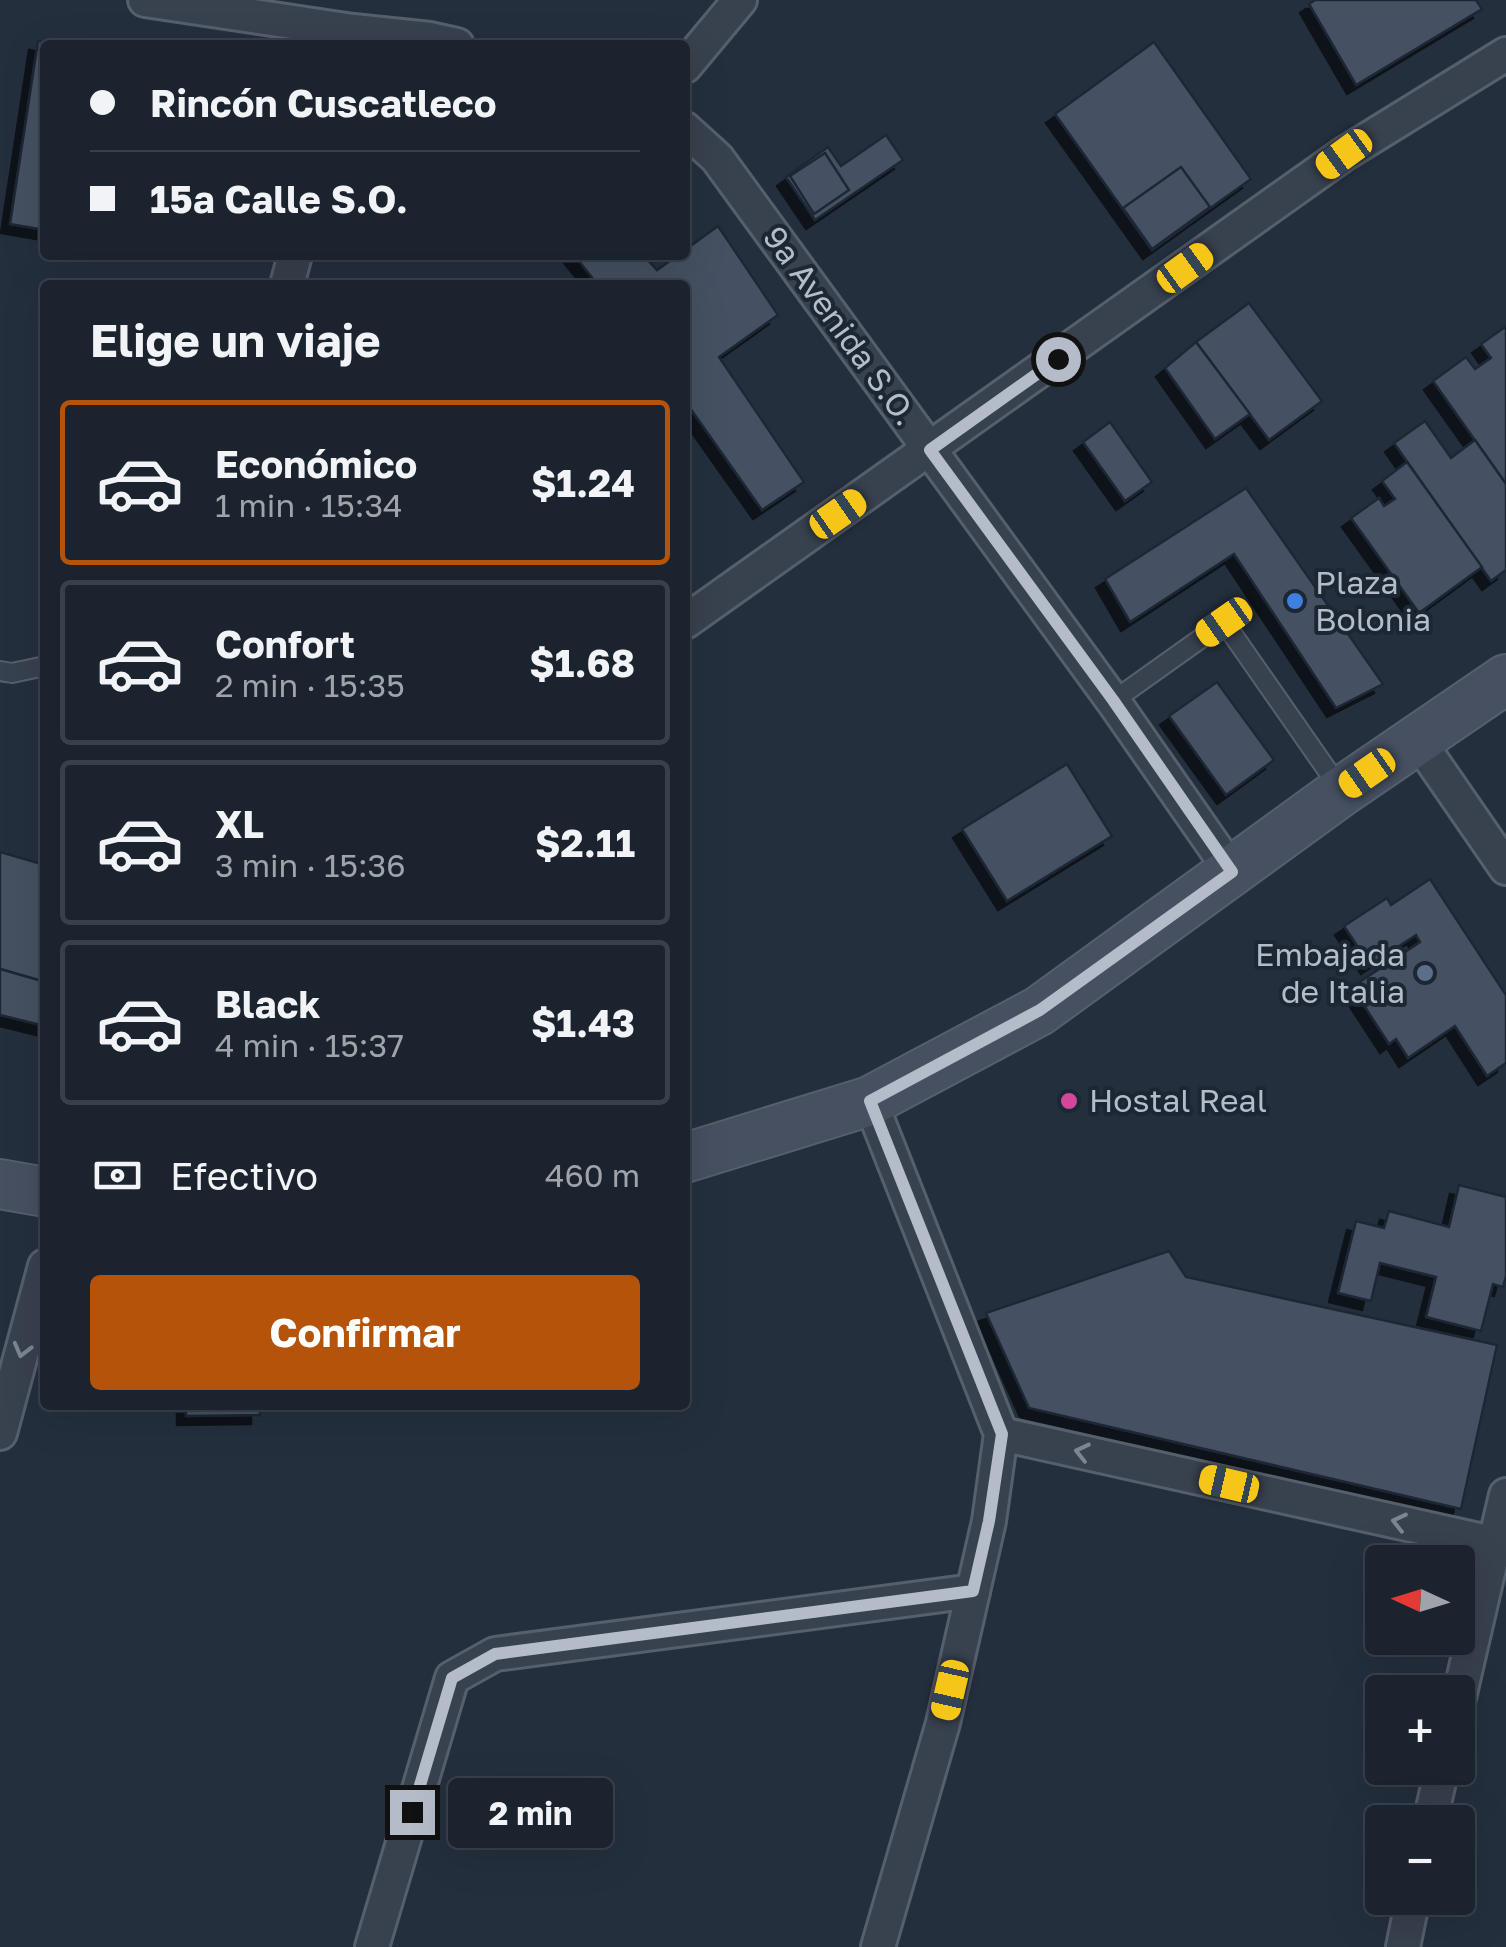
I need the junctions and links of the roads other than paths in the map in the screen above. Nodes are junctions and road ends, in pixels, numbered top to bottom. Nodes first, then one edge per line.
1 (145, 0) edge
2 (740, 0) edge
3 (354, 25) edge
4 (434, 40) edge
5 (1506, 54) edge
6 (690, 60) edge
7 (690, 133) edge
8 (930, 450) junction
9 (690, 618) edge
10 (40, 667) edge
11 (0, 671) edge
12 (1506, 680) edge
13 (1113, 700) junction
14 (1416, 739) junction
15 (1342, 790) junction
16 (1506, 868) edge
17 (1232, 872) junction
18 (870, 1101) junction
19 (690, 1156) edge
20 (0, 1184) edge
21 (40, 1191) edge
22 (40, 1285) edge
23 (0, 1433) edge
24 (1002, 1434) junction
25 (1506, 1495) edge
26 (1500, 1545) edge
27 (973, 1591) junction
28 (1465, 1675) edge
29 (1409, 1915) edge
30 (372, 1947) edge
31 (878, 1947) edge
32 (1403, 1947) edge

1 - 3 street
2 - 6 street
3 - 4 street
5 - 8 street
7 - 8 street, 9a Avenida S.O.
8 - 9 street
8 - 13 street, 9a Avenida S.O.
10 - 11 lane
12 - 14 main road
13 - 15 lane
13 - 17 street, 9a Avenida S.O.
14 - 15 main road
14 - 16 street
15 - 17 main road
17 - 18 main road
18 - 19 main road
18 - 24 street
20 - 21 main road
22 -> 23 street
26 -> 24 street
24 - 27 street
25 - 26 street
26 - 28 street
27 - 30 street
27 - 31 street
29 - 32 street

